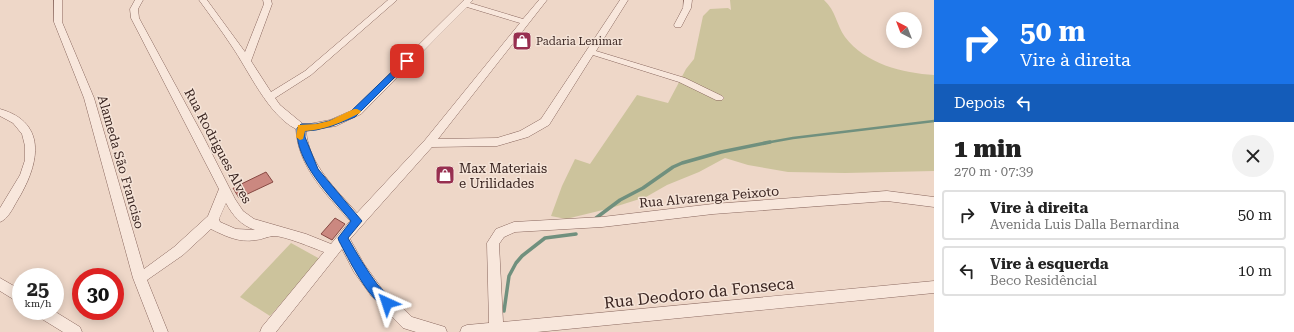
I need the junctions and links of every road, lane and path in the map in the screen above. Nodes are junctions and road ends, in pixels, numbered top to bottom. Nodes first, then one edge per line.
1 (58, 0) edge
2 (139, 0) edge
3 (203, 0) edge
4 (267, 0) edge
5 (393, 0) edge
6 (544, 0) edge
7 (624, 0) edge
8 (688, 0) edge
9 (467, 2) edge
10 (524, 22) junction
11 (678, 25) dead end
12 (591, 52) junction
13 (246, 61) junction
14 (269, 98) junction
15 (719, 98) dead end
16 (0, 112) edge
17 (301, 128) junction
18 (429, 143) junction
19 (224, 189) junction
20 (934, 202) edge
21 (0, 217) edge
22 (213, 219) junction
23 (357, 221) junction
24 (273, 231) junction
25 (343, 238) junction
26 (332, 250) junction
27 (140, 278) junction
28 (0, 284) edge
29 (934, 287) edge
30 (12, 292) edge
31 (56, 320) edge
32 (496, 329) junction
33 (75, 332) edge
34 (161, 332) edge
35 (267, 332) edge
36 (440, 332) edge
37 (467, 332) edge

1 - 27 street, Alameda São Franciso
2 - 19 street, Rua Rodrigues Alves
3 - 13 street
4 - 13 street
5 - 14 street
6 - 10 street
7 - 12 street
8 - 11 street
9 - 10 street
9 - 17 street
10 - 18 street
12 - 15 street
12 - 18 street
13 - 14 street
14 - 17 street
16 - 21 street
17 - 23 street
18 - 23 street
19 - 22 street
19 - 24 street, Rua Rodrigues Alves
20 - 32 street, Rua Alvarenga Peixoto
22 - 24 street
22 - 27 street
23 - 25 street
24 - 26 street, Rua Rodrigues Alves
25 - 26 street
25 - 36 street
26 - 35 street
27 - 34 street, Alameda São Franciso
28 - 30 street
29 - 32 street, Rua Deodoro da Fonseca
31 - 33 street
32 - 37 street, Rua Deodoro da Fonseca

